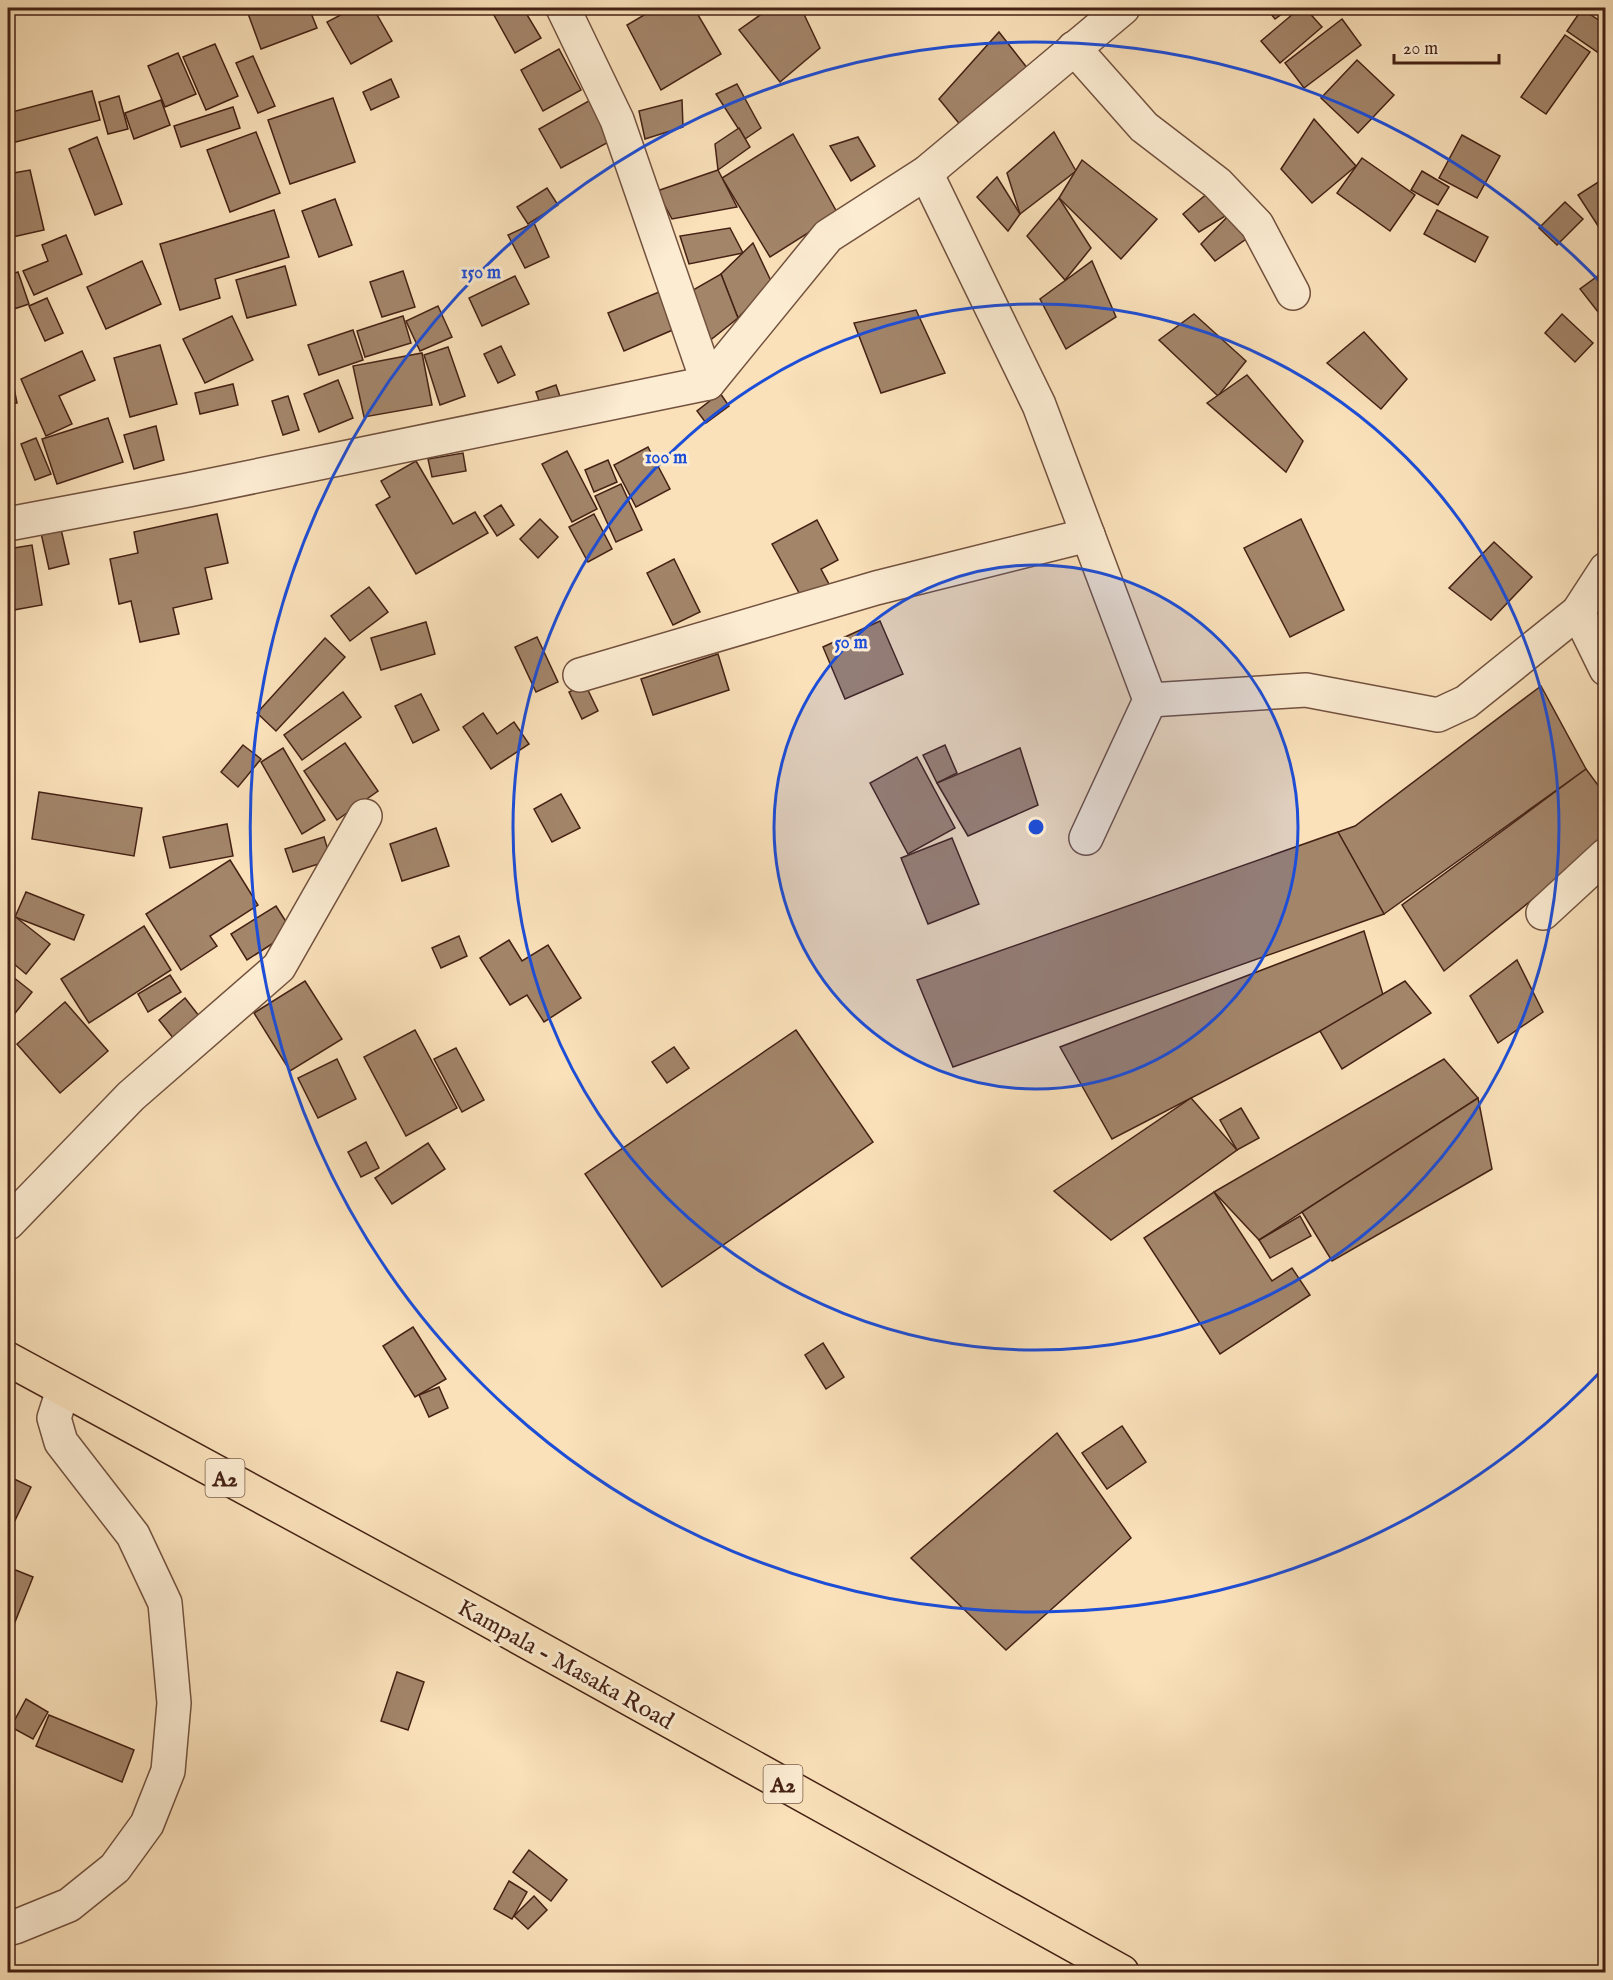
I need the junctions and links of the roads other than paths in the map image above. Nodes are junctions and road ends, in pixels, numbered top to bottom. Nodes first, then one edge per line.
1 (562, 8) edge
2 (1123, 8) edge
3 (1074, 48) junction
4 (926, 174) junction
5 (1293, 293) dead end
6 (708, 383) junction
7 (8, 524) edge
8 (1088, 535) junction
9 (1605, 569) edge
10 (1578, 612) junction
11 (1605, 669) edge
12 (580, 675) dead end
13 (1150, 700) junction
14 (365, 816) dead end
15 (1086, 838) dead end
16 (1605, 855) edge
17 (1543, 913) dead end
18 (8, 1223) edge
19 (8, 1359) edge
20 (63, 1390) junction
21 (8, 1929) edge
22 (1122, 1972) edge

1 - 6 street
2 - 3 street
3 - 4 street
3 - 5 street
4 - 6 street
4 - 8 street
6 - 7 street
8 - 12 street
8 - 13 street
9 - 10 street
10 - 11 street
10 - 13 street
13 - 15 street
14 - 18 street
16 - 17 street
19 - 20 main road, Kampala - Masaka Road / A2
20 - 21 street
20 - 22 main road, Kampala - Masaka Road / A2

